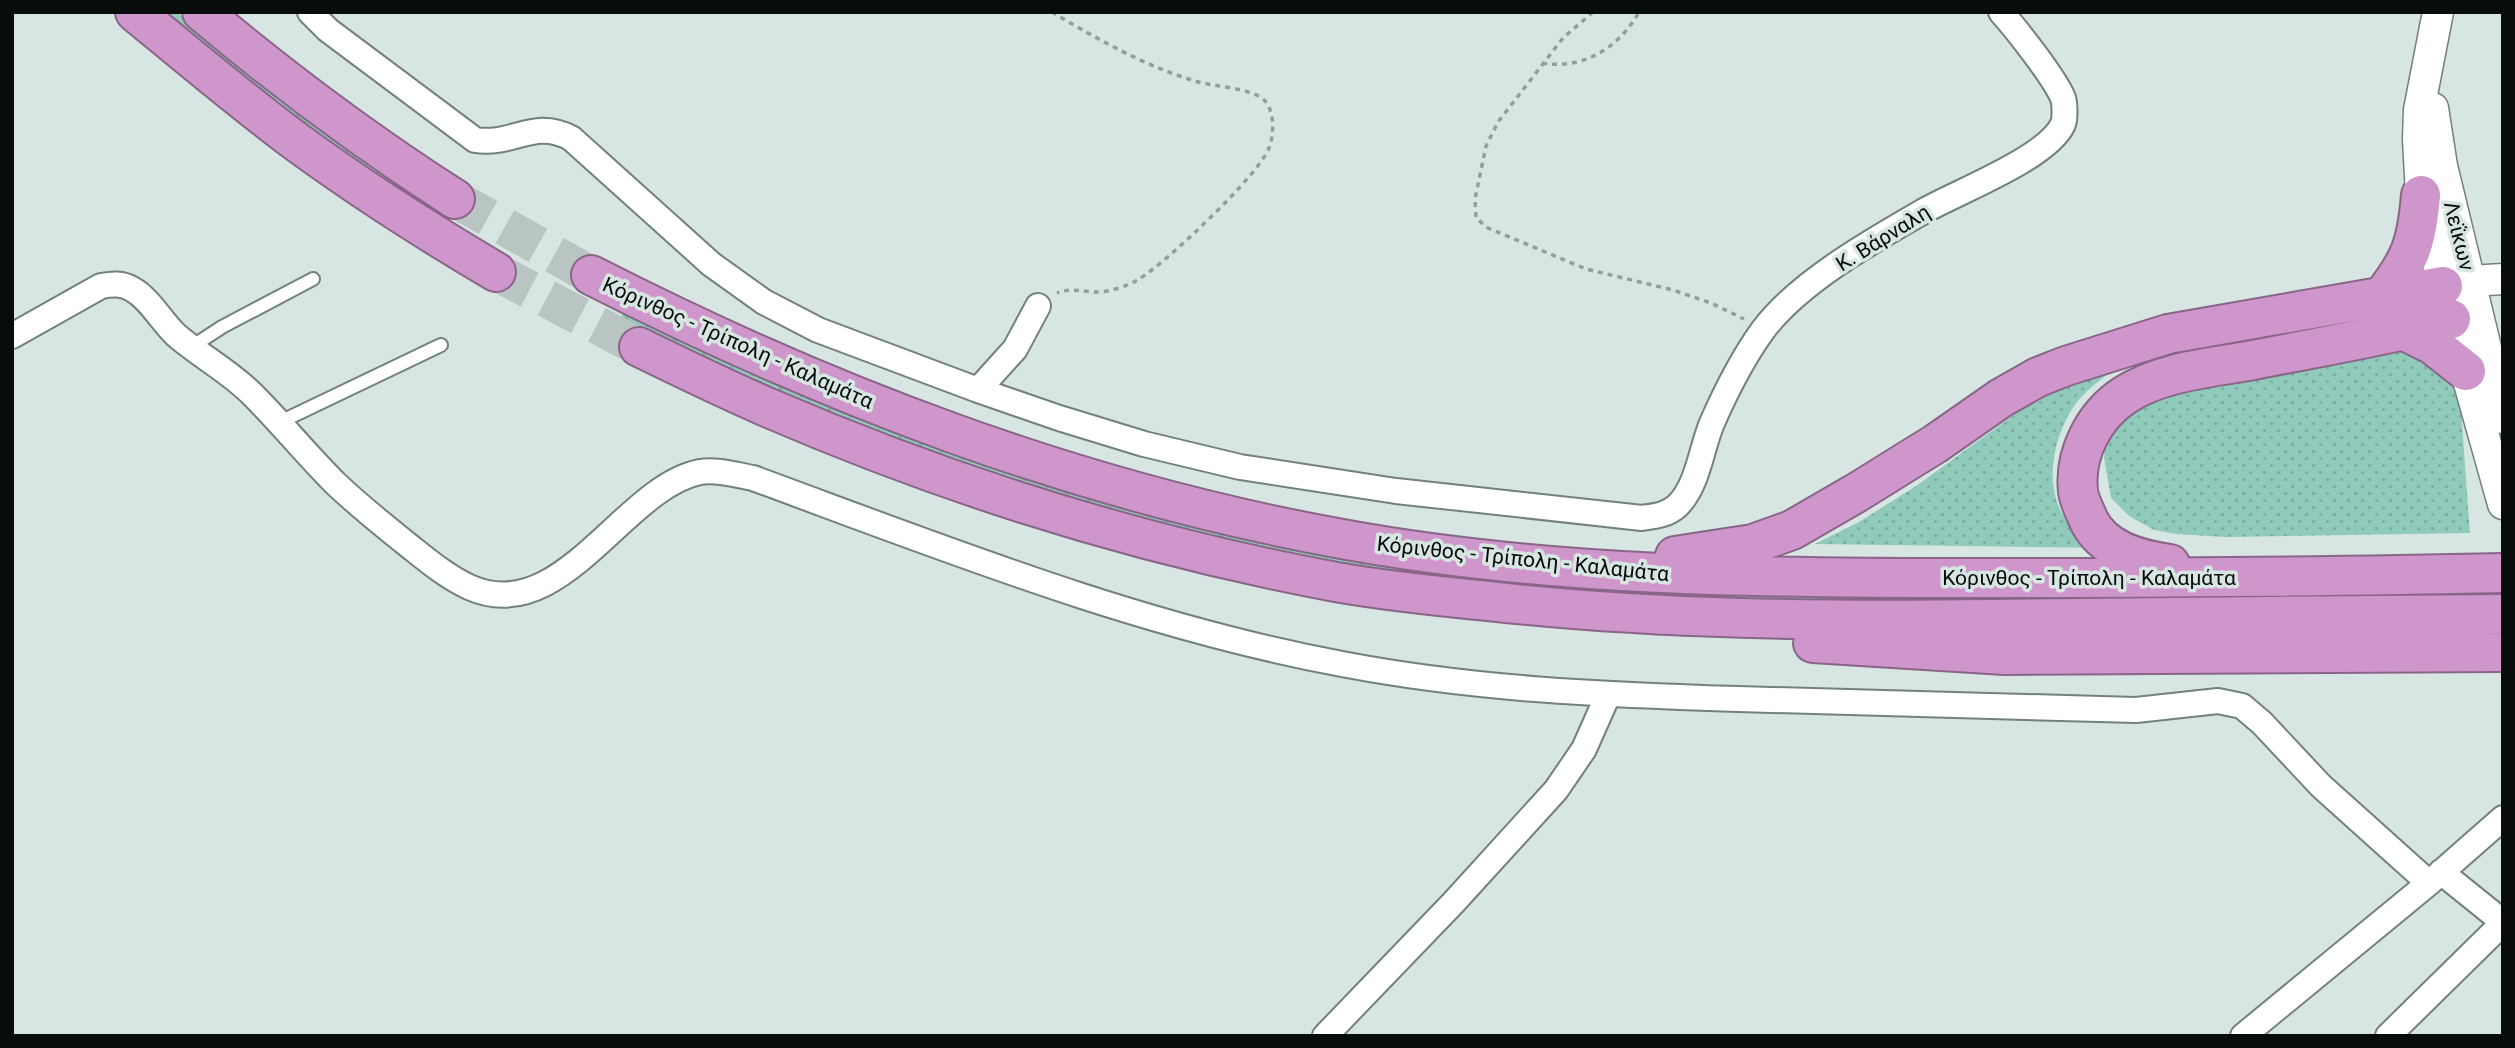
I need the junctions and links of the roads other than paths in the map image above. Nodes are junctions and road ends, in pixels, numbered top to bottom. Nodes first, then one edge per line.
1 (135, 12) edge
2 (202, 12) edge
3 (310, 12) edge
4 (2001, 12) edge
5 (2438, 12) edge
6 (2431, 52) junction
7 (2421, 195) junction
8 (455, 199) tunnel mouth
9 (496, 272) tunnel mouth
10 (592, 275) tunnel mouth
11 (313, 279) dead end
12 (2503, 279) edge
13 (2381, 299) junction
14 (2469, 302) edge
15 (1038, 306) road end
16 (2405, 331) junction
17 (12, 336) edge
18 (441, 345) dead end
19 (193, 346) junction
20 (639, 347) tunnel mouth
21 (2466, 371) junction
22 (978, 390) junction
23 (2503, 418) edge
24 (278, 423) junction
25 (2503, 504) edge
26 (1425, 552) junction
27 (2503, 573) edge
28 (2319, 577) junction
29 (1422, 595) junction
30 (2503, 614) edge
31 (2503, 652) edge
32 (1608, 695) junction
33 (2503, 818) edge
34 (2435, 877) junction
35 (2503, 922) edge
36 (2397, 1033) edge
37 (1325, 1036) edge
38 (2243, 1036) edge

1 - 9 highway
2 - 8 highway
3 - 22 street
4 - 22 street, Κ. Βάρναλη
5 - 6 street, Λεΐκων
6 - 7 street, Λεΐκων
6 - 14 street, Λεΐκων
7 - 13 highway
7 - 14 street, Λεΐκων
10 - 26 highway, Κόρινθος - Τρίπολη - Καλαμάτα
11 - 19 lane
12 - 14 street
13 - 14 highway
13 - 26 highway
14 - 16 highway
14 - 21 street, Λεΐκων
14 - 23 street, Λεΐκων
15 - 22 street
16 - 21 highway
16 - 28 highway
17 - 19 street
18 - 24 lane
19 - 24 street
20 - 29 highway, Κόρινθος - Τρίπολη - Καλαμάτα
21 - 25 street, Λεΐκων
24 - 32 street
26 - 28 highway, Κόρινθος - Τρίπολη - Καλαμάτα
27 - 28 highway, Κόρινθος - Τρίπολη - Καλαμάτα
29 - 30 highway, Κόρινθος - Τρίπολη - Καλαμάτα
29 - 31 highway
32 - 34 street
32 - 37 street
33 - 34 street
34 - 35 street
34 - 38 street
35 - 36 street

